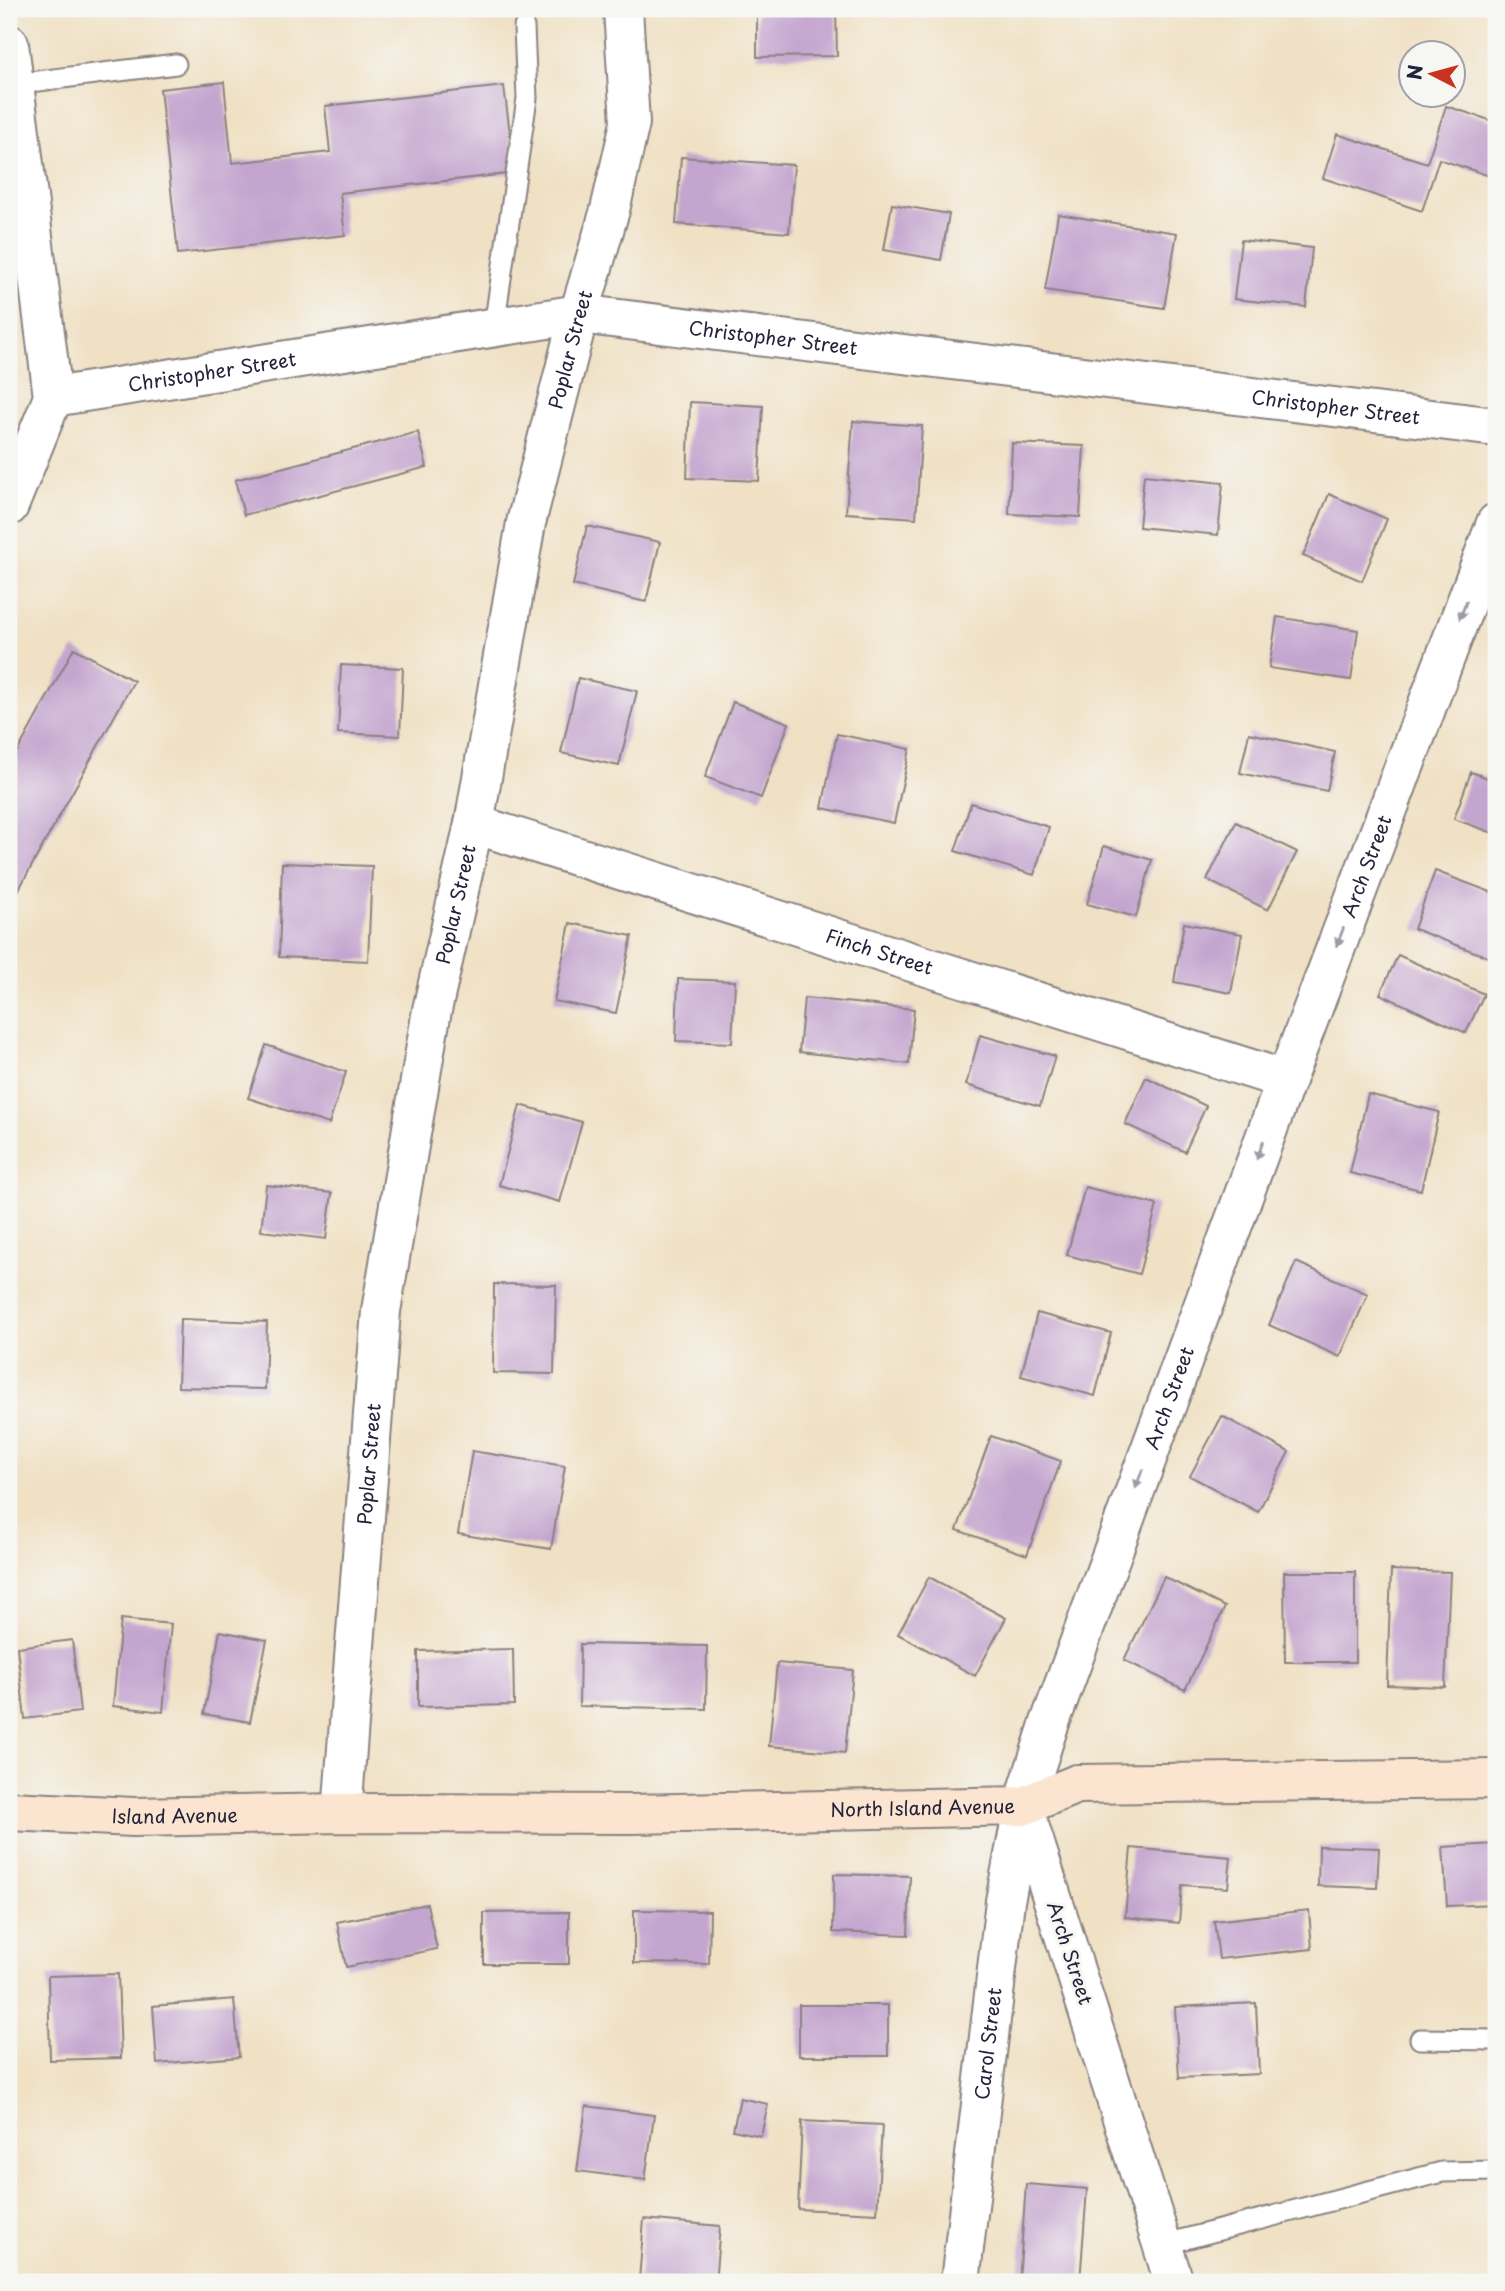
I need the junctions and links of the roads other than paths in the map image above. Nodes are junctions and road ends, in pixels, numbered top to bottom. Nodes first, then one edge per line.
1 (622, 9) edge
2 (524, 27) dead end
3 (9, 44) edge
4 (176, 64) dead end
5 (14, 84) junction
6 (579, 314) junction
7 (494, 327) junction
8 (54, 397) junction
9 (1496, 427) edge
10 (9, 506) edge
11 (1496, 523) edge
12 (474, 824) junction
13 (1286, 1080) junction
14 (1496, 1779) edge
15 (1023, 1806) junction
16 (9, 1811) edge
17 (342, 1813) junction
18 (1420, 2039) dead end
19 (1496, 2040) edge
20 (1496, 2171) edge
21 (1162, 2245) junction
22 (960, 2282) edge
23 (1174, 2282) edge

1 - 6 street, Poplar Street
2 - 7 lane
3 - 5 street
4 - 5 lane
5 - 8 street
6 - 7 street, Christopher Street
6 - 9 street, Christopher Street
6 - 12 street, Poplar Street
7 - 8 street, Christopher Street
8 - 10 street
11 -> 13 street, Arch Street
12 - 13 street, Finch Street
12 - 17 street, Poplar Street
13 -> 15 street, Arch Street
14 - 15 street, North Island Avenue
15 - 17 street, North Island Avenue
15 - 21 street, Arch Street
15 - 22 street, Carol Street
16 - 17 street, Island Avenue
18 - 19 lane
20 - 21 lane
21 - 23 street, Arch Street

